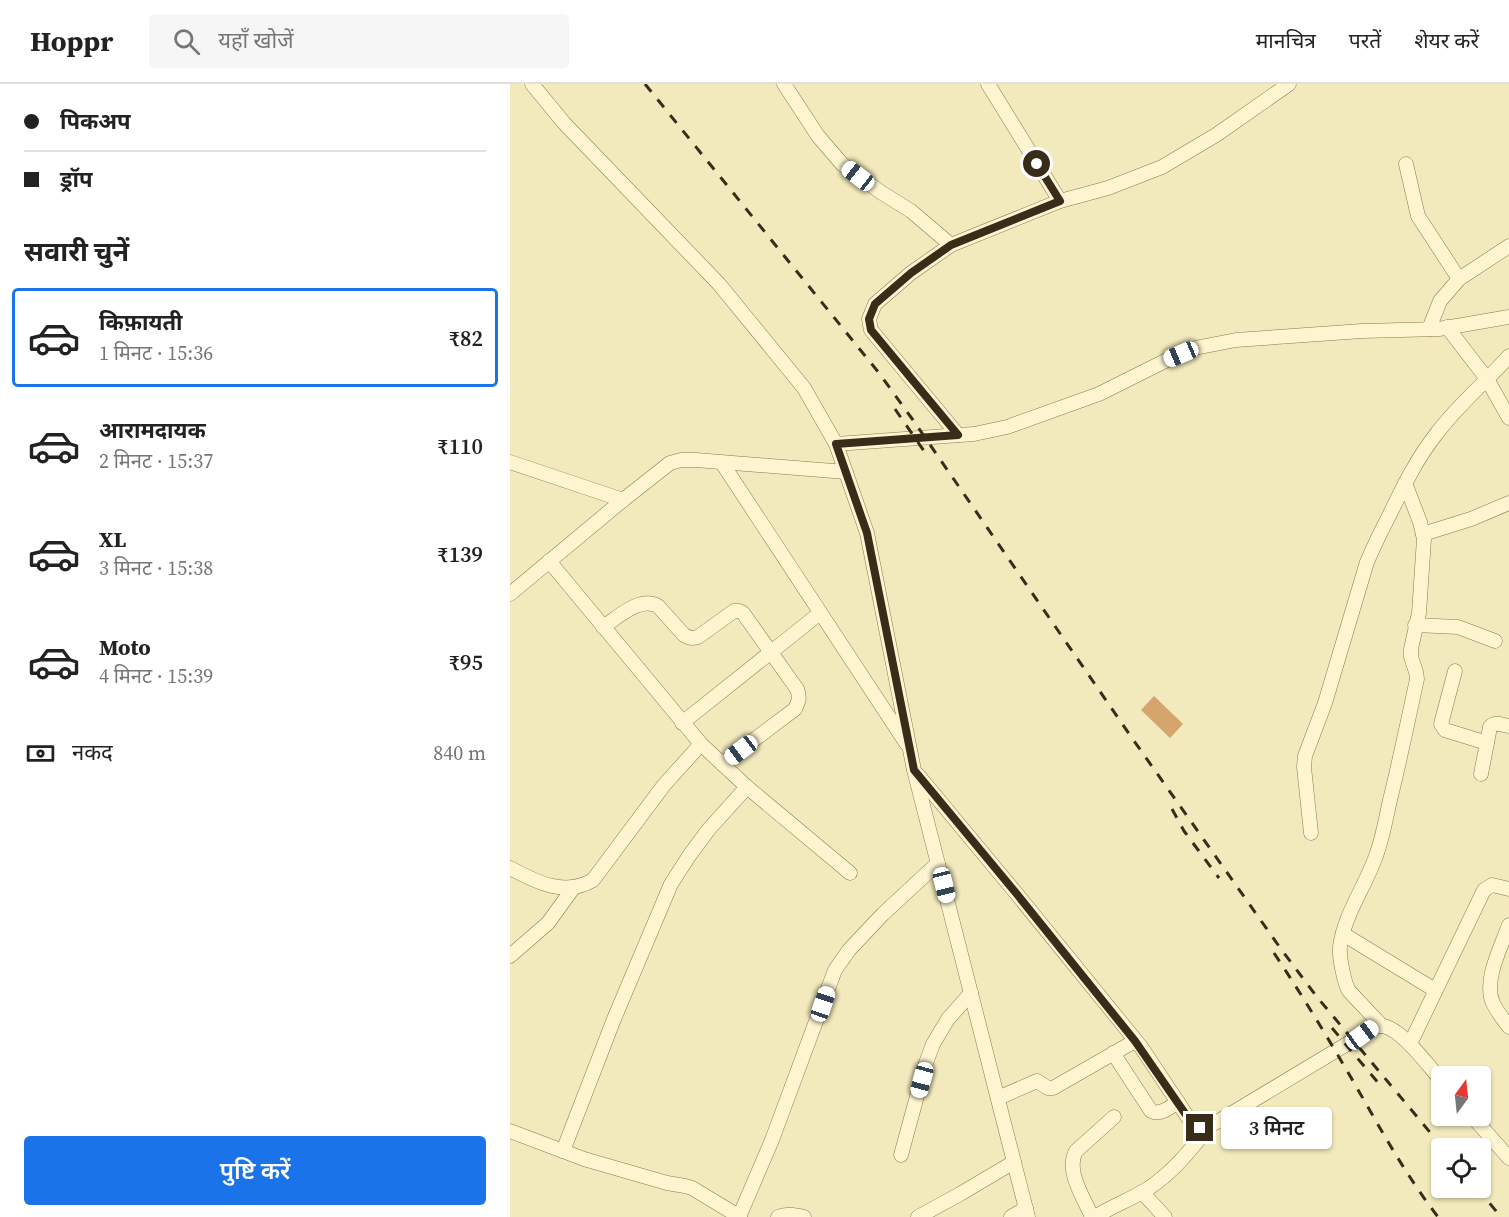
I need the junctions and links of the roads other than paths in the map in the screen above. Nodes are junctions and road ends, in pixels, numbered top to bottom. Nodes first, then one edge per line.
1 (532, 84) edge
2 (784, 84) edge
3 (988, 84) edge
4 (1289, 84) edge
5 (1406, 164) dead end
6 (1060, 201) junction
7 (951, 245) junction
8 (1509, 246) edge
9 (1459, 279) junction
10 (1509, 317) edge
11 (1447, 327) junction
12 (1429, 329) junction
13 (1509, 356) edge
14 (1487, 380) junction
15 (1509, 418) edge
16 (958, 435) junction
17 (836, 444) junction
18 (722, 463) junction
19 (511, 464) edge
20 (846, 472) junction
21 (1405, 483) junction
22 (622, 500) junction
23 (1509, 503) edge
24 (1423, 534) junction
25 (549, 561) junction
26 (510, 594) edge
27 (820, 613) junction
28 (1415, 625) junction
29 (603, 627) junction
30 (1495, 641) dead end
31 (770, 653) junction
32 (1455, 671) dead end
33 (682, 723) junction
34 (1509, 726) edge
35 (1487, 743) junction
36 (701, 744) junction
37 (910, 750) junction
38 (722, 764) junction
39 (914, 770) junction
40 (1481, 774) dead end
41 (747, 787) junction
42 (1311, 833) dead end
43 (938, 863) junction
44 (510, 868) edge
45 (850, 873) dead end
46 (574, 887) junction
47 (1509, 889) edge
48 (1343, 934) junction
49 (1508, 934) edge
50 (510, 956) edge
51 (1436, 990) junction
52 (971, 993) junction
53 (1382, 1026) junction
54 (1509, 1027) edge
55 (1135, 1041) junction
56 (1410, 1044) junction
57 (1113, 1053) junction
58 (1431, 1068) edge
59 (998, 1098) junction
60 (1178, 1102) junction
61 (1114, 1117) dead end
62 (1209, 1126) junction
63 (1481, 1126) edge
64 (510, 1131) edge
65 (563, 1151) junction
66 (901, 1155) dead end
67 (1509, 1158) edge
68 (1014, 1162) junction
69 (1142, 1192) junction
70 (1027, 1213) edge
71 (739, 1217) edge
72 (778, 1217) edge
73 (804, 1217) edge
74 (918, 1217) edge
75 (1011, 1217) edge
76 (1093, 1217) edge
77 (1165, 1217) edge

1 - 17 street
2 - 7 street
3 - 6 street
4 - 6 street
5 - 9 street
6 - 7 street
7 - 16 street
8 - 9 street
9 - 12 street
10 - 11 street
11 - 12 street
11 - 14 street
12 - 16 street
13 - 14 street
14 - 15 street
14 - 21 street
16 - 17 street
17 - 20 street
18 - 20 street
18 - 22 street
18 - 27 street
19 - 22 street
20 - 37 street
21 - 24 street
21 - 42 street
22 - 25 street
23 - 24 street
24 - 28 street
25 - 26 street
25 - 29 street
27 - 31 street
27 - 37 street
28 - 30 street
28 - 48 street
29 - 31 street
29 - 33 street
31 - 33 street
31 - 38 street
32 - 35 street
33 - 36 street
34 - 35 street
35 - 40 street
36 - 38 street
36 - 46 street
37 - 39 street
38 - 41 street
39 - 43 street
39 - 55 street
41 - 45 street
41 - 65 street
43 - 52 street
43 - 71 street
44 - 46 street
46 - 50 street
47 - 51 street
48 - 51 street
48 - 53 street
49 - 54 street
51 - 56 street
52 - 59 street
52 - 66 street
53 - 56 street
53 - 62 street
55 - 57 street
55 - 60 street
56 - 58 street
57 - 59 street
57 - 60 street
59 - 68 street
60 - 62 street
61 - 76 street
62 - 69 street
63 - 67 street
64 - 65 street
65 - 71 street
68 - 70 street
68 - 74 street
69 - 76 street
69 - 77 street
70 - 75 street
72 - 73 street

